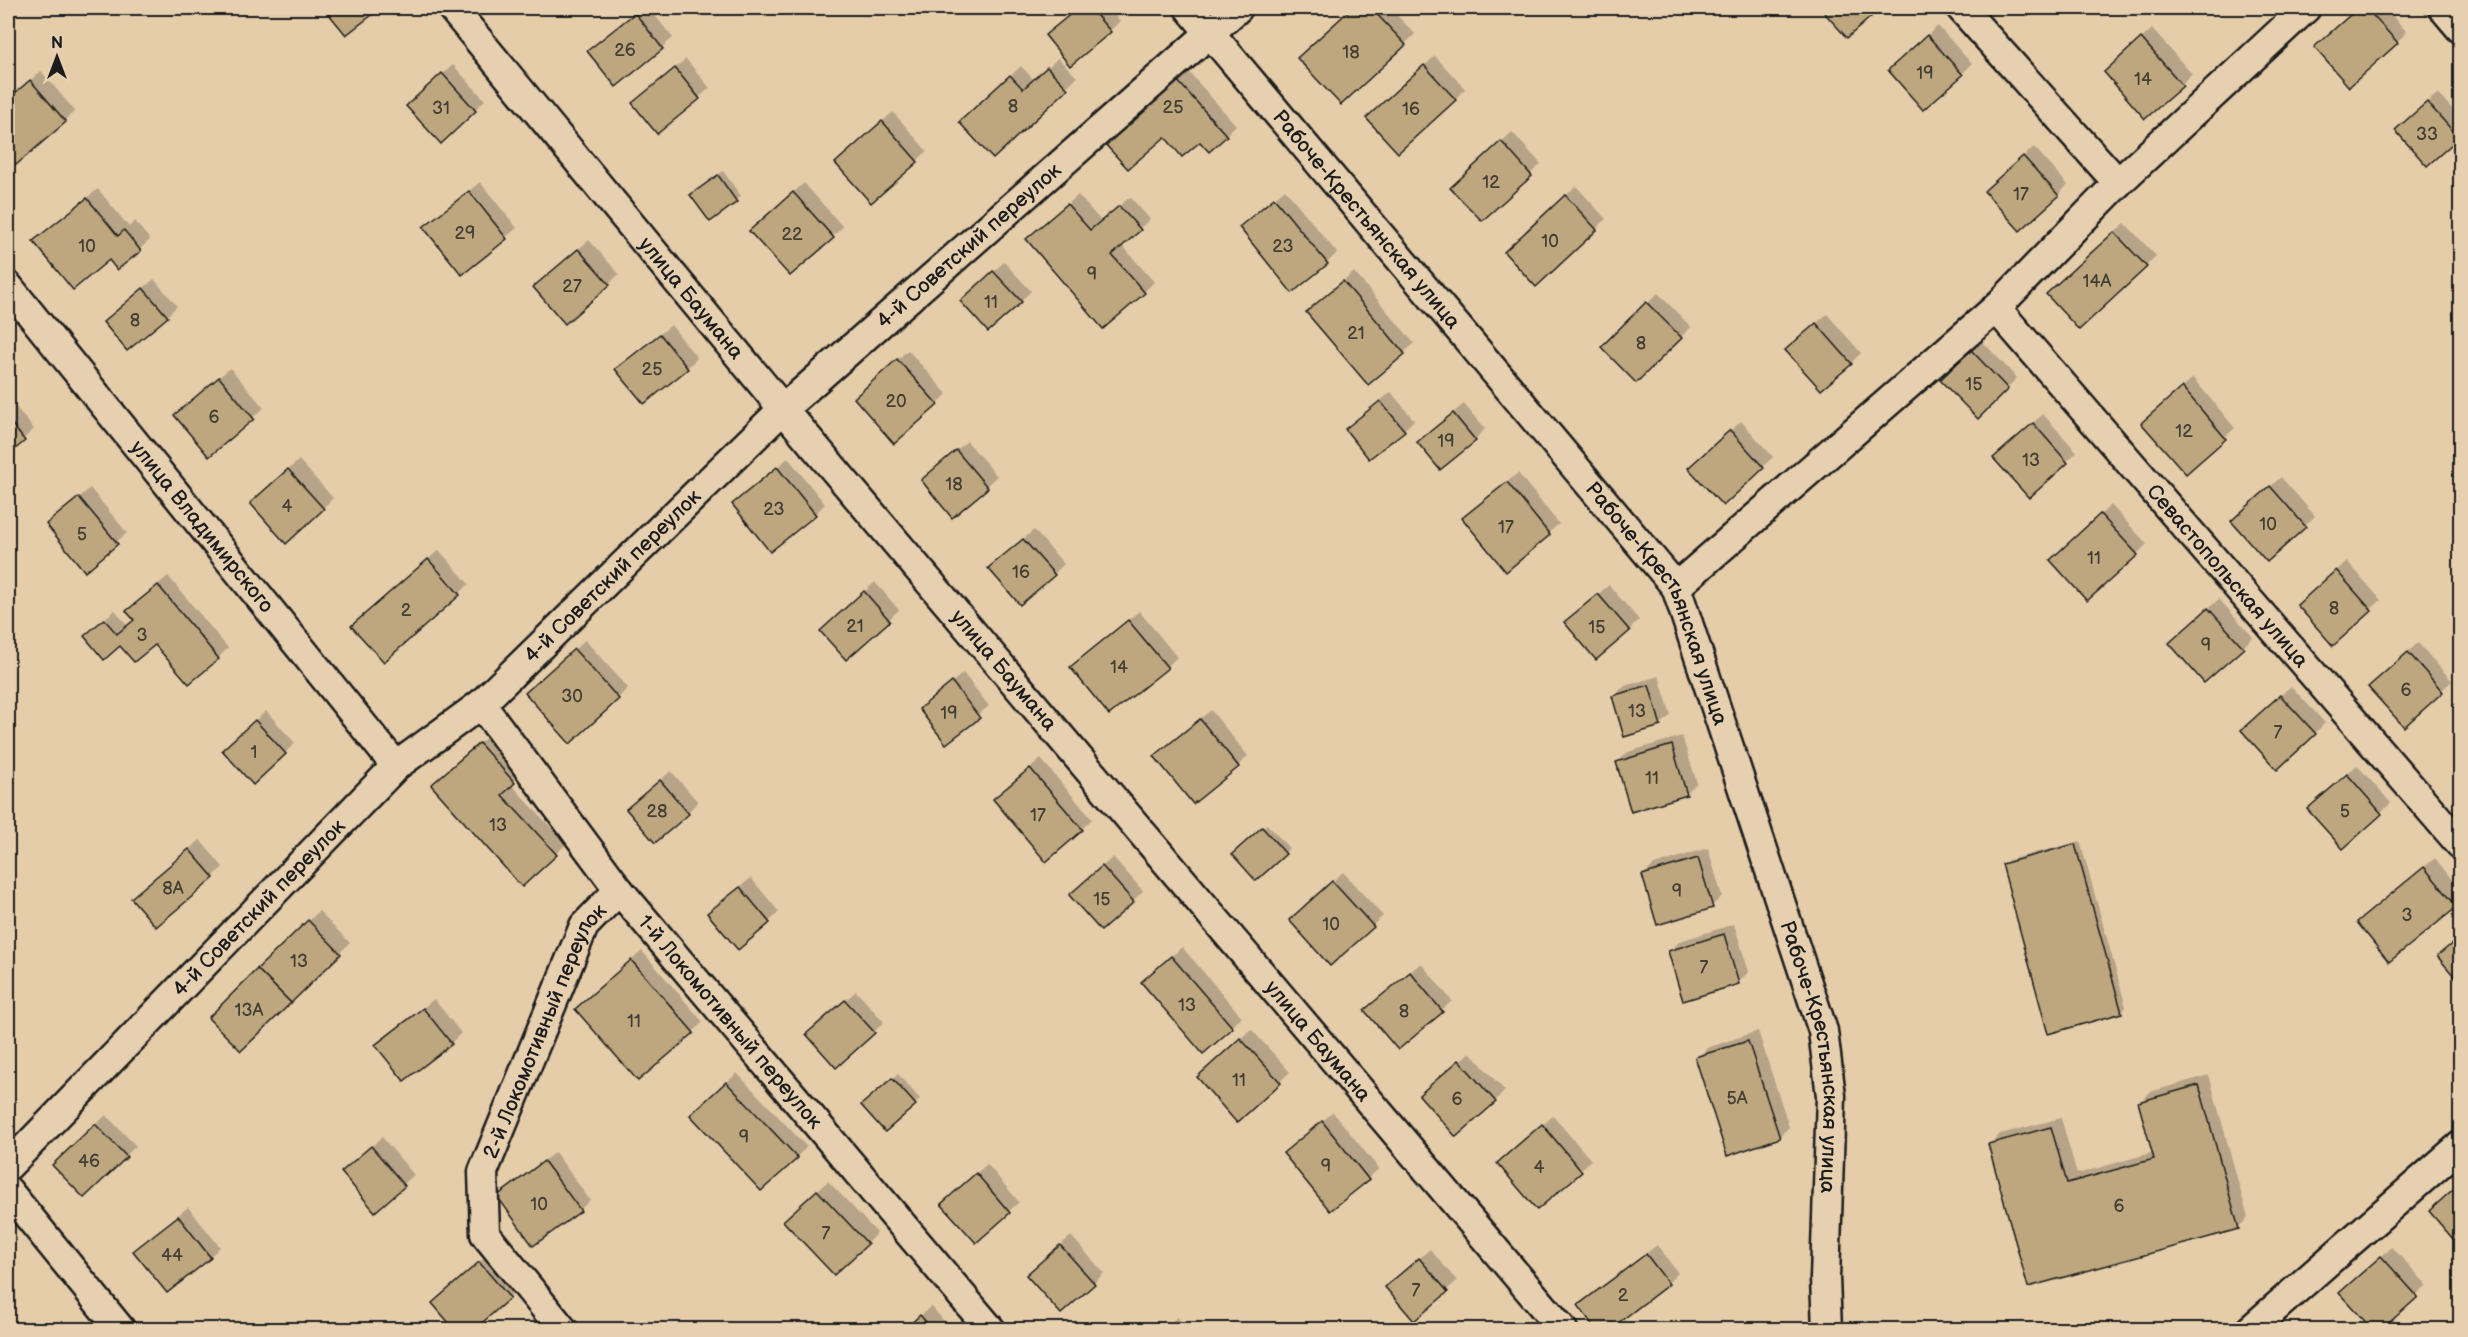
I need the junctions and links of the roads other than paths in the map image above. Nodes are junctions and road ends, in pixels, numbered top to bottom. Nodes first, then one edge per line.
1 (452, 8) edge
2 (1189, 8) edge
3 (1238, 8) edge
4 (1961, 8) edge
5 (2306, 8) edge
6 (2443, 8) edge
7 (2460, 28) edge
8 (1211, 34) junction
9 (2118, 183) junction
10 (8, 286) edge
11 (1996, 308) junction
12 (783, 409) junction
13 (1676, 587) junction
14 (481, 704) junction
15 (396, 766) junction
16 (2460, 844) edge
17 (619, 890) junction
18 (2460, 1146) edge
19 (8, 1166) edge
20 (8, 1191) edge
21 (121, 1329) edge
22 (563, 1329) edge
23 (991, 1329) edge
24 (1563, 1329) edge
25 (1827, 1329) edge
26 (2250, 1329) edge

1 - 12 street, улица Баумана
2 - 8 street, Рабоче-Крестьянская улица
3 - 8 street, 4-й Советский переулок
4 - 9 street
5 - 9 street
6 - 7 street
8 - 12 street, 4-й Советский переулок
8 - 13 street, Рабоче-Крестьянская улица
9 - 11 street
10 - 15 street, улица Владимирского
11 - 13 street
11 - 16 street, Севастопольская улица
12 - 14 street, 4-й Советский переулок
12 - 24 street, улица Баумана
13 - 25 street, Рабоче-Крестьянская улица
14 - 15 street, 4-й Советский переулок
14 - 17 street, 1-й Локомотивный переулок
15 - 19 street, 4-й Советский переулок
17 - 22 street, 2-й Локомотивный переулок
17 - 23 street, 1-й Локомотивный переулок
18 - 26 street
20 - 21 street

